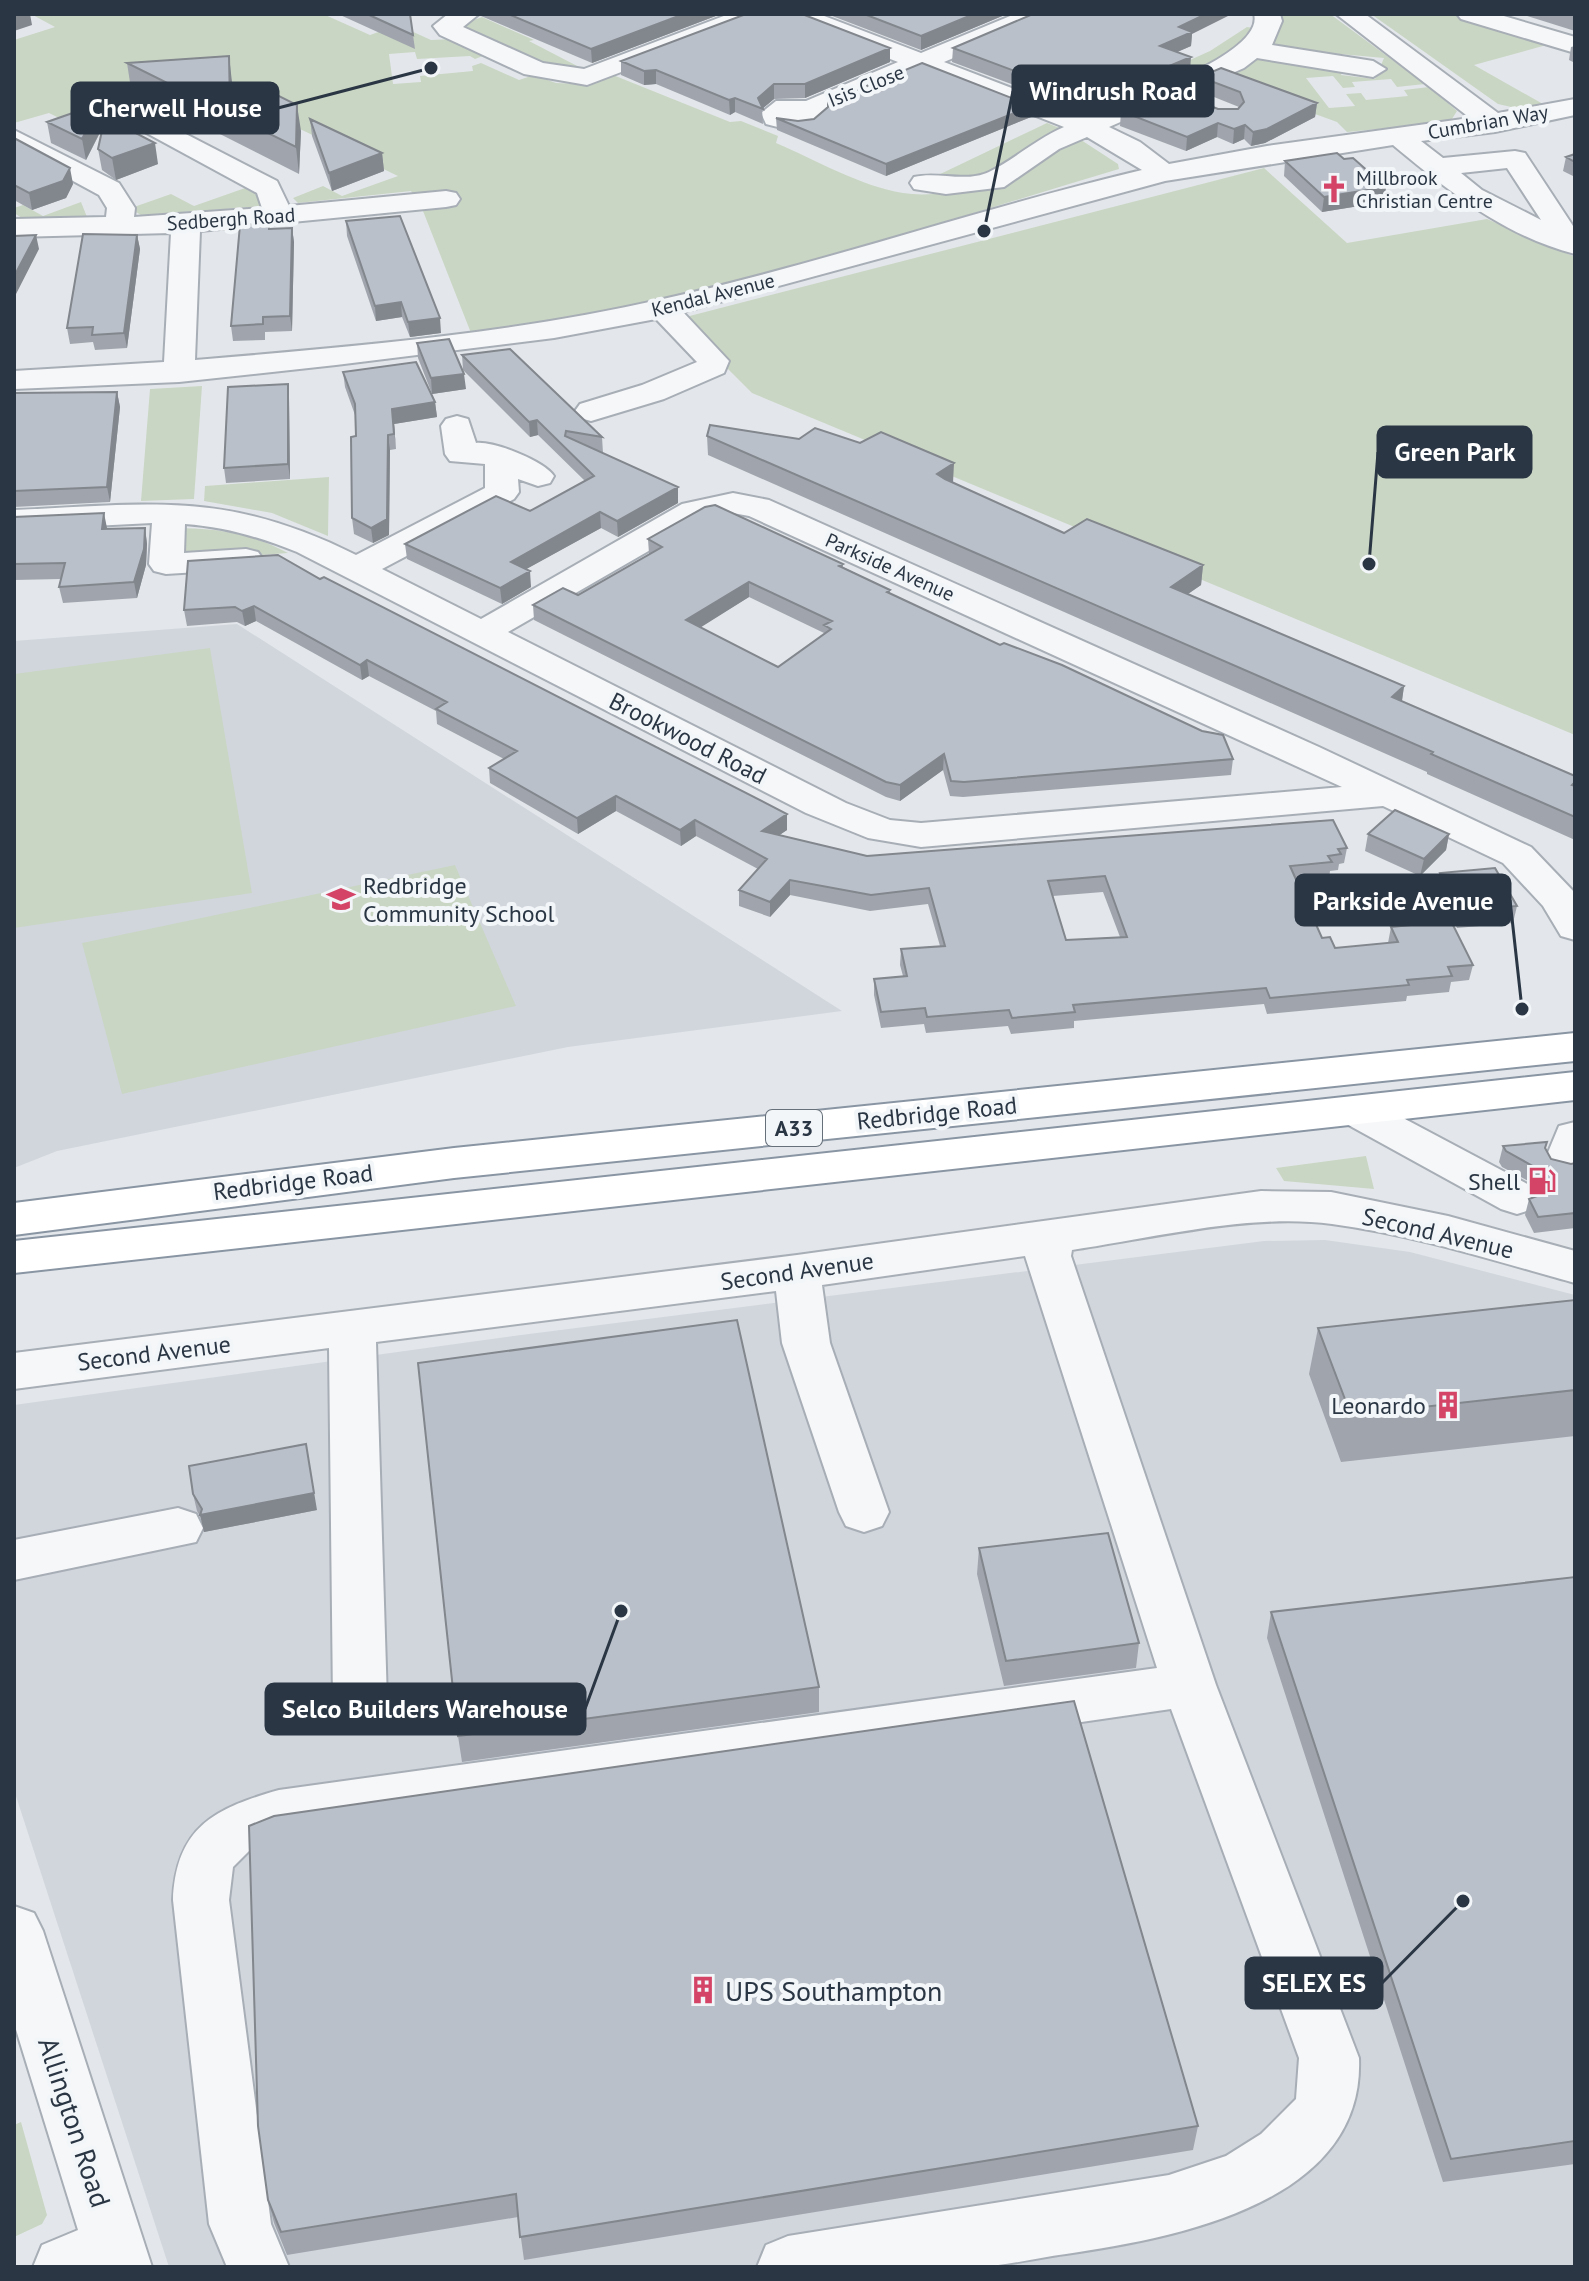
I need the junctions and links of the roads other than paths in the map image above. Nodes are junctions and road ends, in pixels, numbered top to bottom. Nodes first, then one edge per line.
1 (466, 14) edge
2 (752, 14) edge
3 (796, 14) edge
4 (974, 14) edge
5 (1037, 14) edge
6 (1267, 14) edge
7 (1349, 14) edge
8 (1470, 14) edge
9 (1007, 27) junction
10 (1575, 45) edge
11 (1252, 49) junction
12 (924, 62) junction
13 (1373, 69) dead end
14 (1169, 92) junction
15 (1207, 107) edge
16 (1575, 107) edge
17 (809, 109) dead end
18 (151, 124) dead end
19 (1089, 127) junction
20 (42, 128) dead end
21 (1400, 137) junction
22 (14, 138) edge
23 (1504, 142) junction
24 (1436, 167) junction
25 (1164, 173) junction
26 (924, 183) dead end
27 (446, 199) dead end
28 (277, 216) junction
29 (186, 224) junction
30 (119, 225) junction
31 (14, 228) edge
32 (1572, 244) edge
33 (663, 309) junction
34 (179, 373) junction
35 (14, 380) edge
36 (591, 411) dead end
37 (457, 426) dead end
38 (501, 459) junction
39 (538, 476) dead end
40 (169, 515) junction
41 (14, 520) edge
42 (309, 545) junction
43 (356, 569) junction
44 (481, 633) junction
45 (1306, 755) junction
46 (1389, 794) junction
47 (1293, 802) junction
48 (1570, 909) edge
49 (1575, 1017) edge
50 (1575, 1047) edge
51 (1465, 1059) junction
52 (1575, 1086) edge
53 (1358, 1112) junction
54 (1517, 1198) dead end
55 (14, 1219) edge
56 (1053, 1234) junction
57 (14, 1257) edge
58 (1575, 1267) edge
59 (797, 1272) junction
60 (352, 1328) junction
61 (14, 1371) edge
62 (864, 1512) dead end
63 (178, 1528) dead end
64 (14, 1560) edge
65 (1189, 1685) junction
66 (360, 1701) dead end
67 (14, 1931) edge
68 (100, 2260) edge
69 (258, 2267) edge
70 (788, 2267) edge

1 - 2 street
3 - 12 street
4 - 9 street
5 - 9 street, Isis Close
6 - 11 street
7 - 23 street
8 - 10 street
9 - 12 street, Isis Close
11 - 13 street
11 - 14 street
12 - 17 street, Isis Close
12 - 19 street
14 - 15 street
14 - 19 street
16 - 23 street, Cumbrian Way
18 - 28 street
19 - 25 street
19 - 26 street
20 - 22 street
21 - 23 street, Cumbrian Way
21 - 24 street
21 - 25 street, Kendal Avenue
22 - 30 street
23 - 24 street
23 - 32 street
24 - 32 street
25 - 33 street, Kendal Avenue
27 - 28 street, Sedbergh Road
28 - 29 street, Sedbergh Road
29 - 30 street, Sedbergh Road
29 - 34 street
30 - 31 street, Sedbergh Road
33 - 34 street, Kendal Avenue
33 - 36 street
34 - 35 street, Kendal Avenue
37 - 38 street
38 - 39 street
38 - 43 street
40 - 41 street, Brookwood Road
40 - 42 street, Brookwood Road
40 - 42 street
42 - 43 street, Brookwood Road
43 - 44 street, Brookwood Road
44 - 45 street, Parkside Avenue
44 - 47 street, Brookwood Road
45 - 46 street, Parkside Avenue
45 - 47 street
46 - 47 street, Brookwood Road
46 - 48 street, Parkside Avenue
49 - 51 highway
50 - 51 highway, Redbridge Road / A33
51 - 55 highway, Redbridge Road / A33
52 - 53 highway, Redbridge Road / A33
53 - 54 street
53 - 57 highway, Redbridge Road / A33
56 - 58 street, Second Avenue
56 - 59 street, Second Avenue
56 - 65 street
59 - 60 street, Second Avenue
59 - 62 street
60 - 61 street, Second Avenue
60 - 66 street
63 - 64 street
65 - 69 street
65 - 70 street
67 - 68 street, Allington Road

